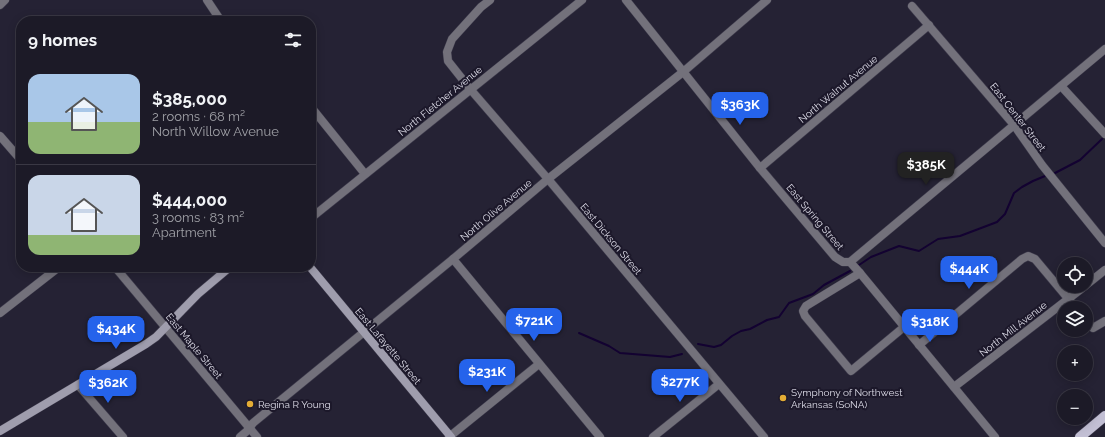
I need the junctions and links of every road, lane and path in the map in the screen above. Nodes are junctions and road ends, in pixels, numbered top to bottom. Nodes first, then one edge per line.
1 (5, 0) edge
2 (206, 0) edge
3 (490, 0) edge
4 (582, 0) edge
5 (626, 0) edge
6 (767, 0) edge
7 (0, 5) edge
8 (912, 6) dead end
9 (217, 16) edge
10 (929, 25) junction
11 (1105, 49) edge
12 (683, 72) junction
13 (1061, 86) junction
14 (470, 90) junction
15 (316, 113) edge
16 (1014, 125) junction
17 (1105, 134) edge
18 (0, 136) edge
19 (16, 154) edge
20 (760, 168) junction
21 (365, 174) junction
22 (548, 179) junction
23 (316, 214) edge
24 (1105, 243) edge
25 (454, 259) junction
26 (850, 262) junction
27 (1105, 270) edge
28 (53, 272) edge
29 (120, 272) edge
30 (224, 272) edge
31 (314, 272) edge
32 (860, 274) junction
33 (1093, 280) edge
34 (1076, 293) edge
35 (1068, 299) junction
36 (0, 313) edge
37 (1105, 321) edge
38 (165, 327) junction
39 (904, 327) junction
40 (1093, 328) edge
41 (364, 332) junction
42 (919, 345) junction
43 (539, 364) junction
44 (78, 384) junction
45 (719, 384) junction
46 (954, 387) junction
47 (1105, 416) edge
48 (249, 428) junction
49 (0, 431) edge
50 (123, 437) edge
51 (240, 437) edge
52 (257, 437) edge
53 (450, 437) edge
54 (600, 437) edge
55 (653, 437) edge
56 (764, 437) edge
57 (995, 437) edge
58 (1080, 437) edge

1 - 7 street
2 - 9 street
3 - 14 street, East Dickson Street
4 - 14 street, North Fletcher Avenue
5 - 12 street, East Spring Street
6 - 12 street, North Olive Avenue
8 - 10 street, East Center Street
10 - 16 street, East Center Street
10 - 20 street, North Walnut Avenue
11 - 13 street
12 - 20 street, East Spring Street
12 - 22 street, North Olive Avenue
13 - 16 street
13 - 17 street
14 - 21 street, North Fletcher Avenue
14 - 22 street, East Dickson Street
15 - 21 street
16 - 24 street, East Center Street
16 - 26 street
18 - 19 street
20 - 26 street, East Spring Street
21 - 23 street, North Fletcher Avenue
22 - 25 street, North Olive Avenue
22 - 45 street, East Dickson Street
25 - 41 street, North Olive Avenue
25 - 43 street
26 - 32 street, East Spring Street
27 - 33 street, North Mill Avenue
28 - 36 street
29 - 38 street, East Maple Street
30 - 38 main road
31 - 41 main road, East Lafayette Street
32 - 39 street, East Spring Street
32 - 39 street
34 - 35 street, North Mill Avenue
35 - 42 street
35 - 46 street, North Mill Avenue
37 - 40 street
38 - 44 main road
38 - 48 street, East Maple Street
39 - 42 street, East Spring Street
41 - 48 street, North Olive Avenue
41 - 53 main road, East Lafayette Street
42 - 46 street, East Spring Street
43 - 53 street
43 - 54 street
44 - 49 main road
44 - 50 street
45 - 55 street
45 - 56 street, East Dickson Street
46 - 57 street, East Spring Street
47 - 58 main road
48 - 51 street, North Olive Avenue
48 - 52 street, East Maple Street

